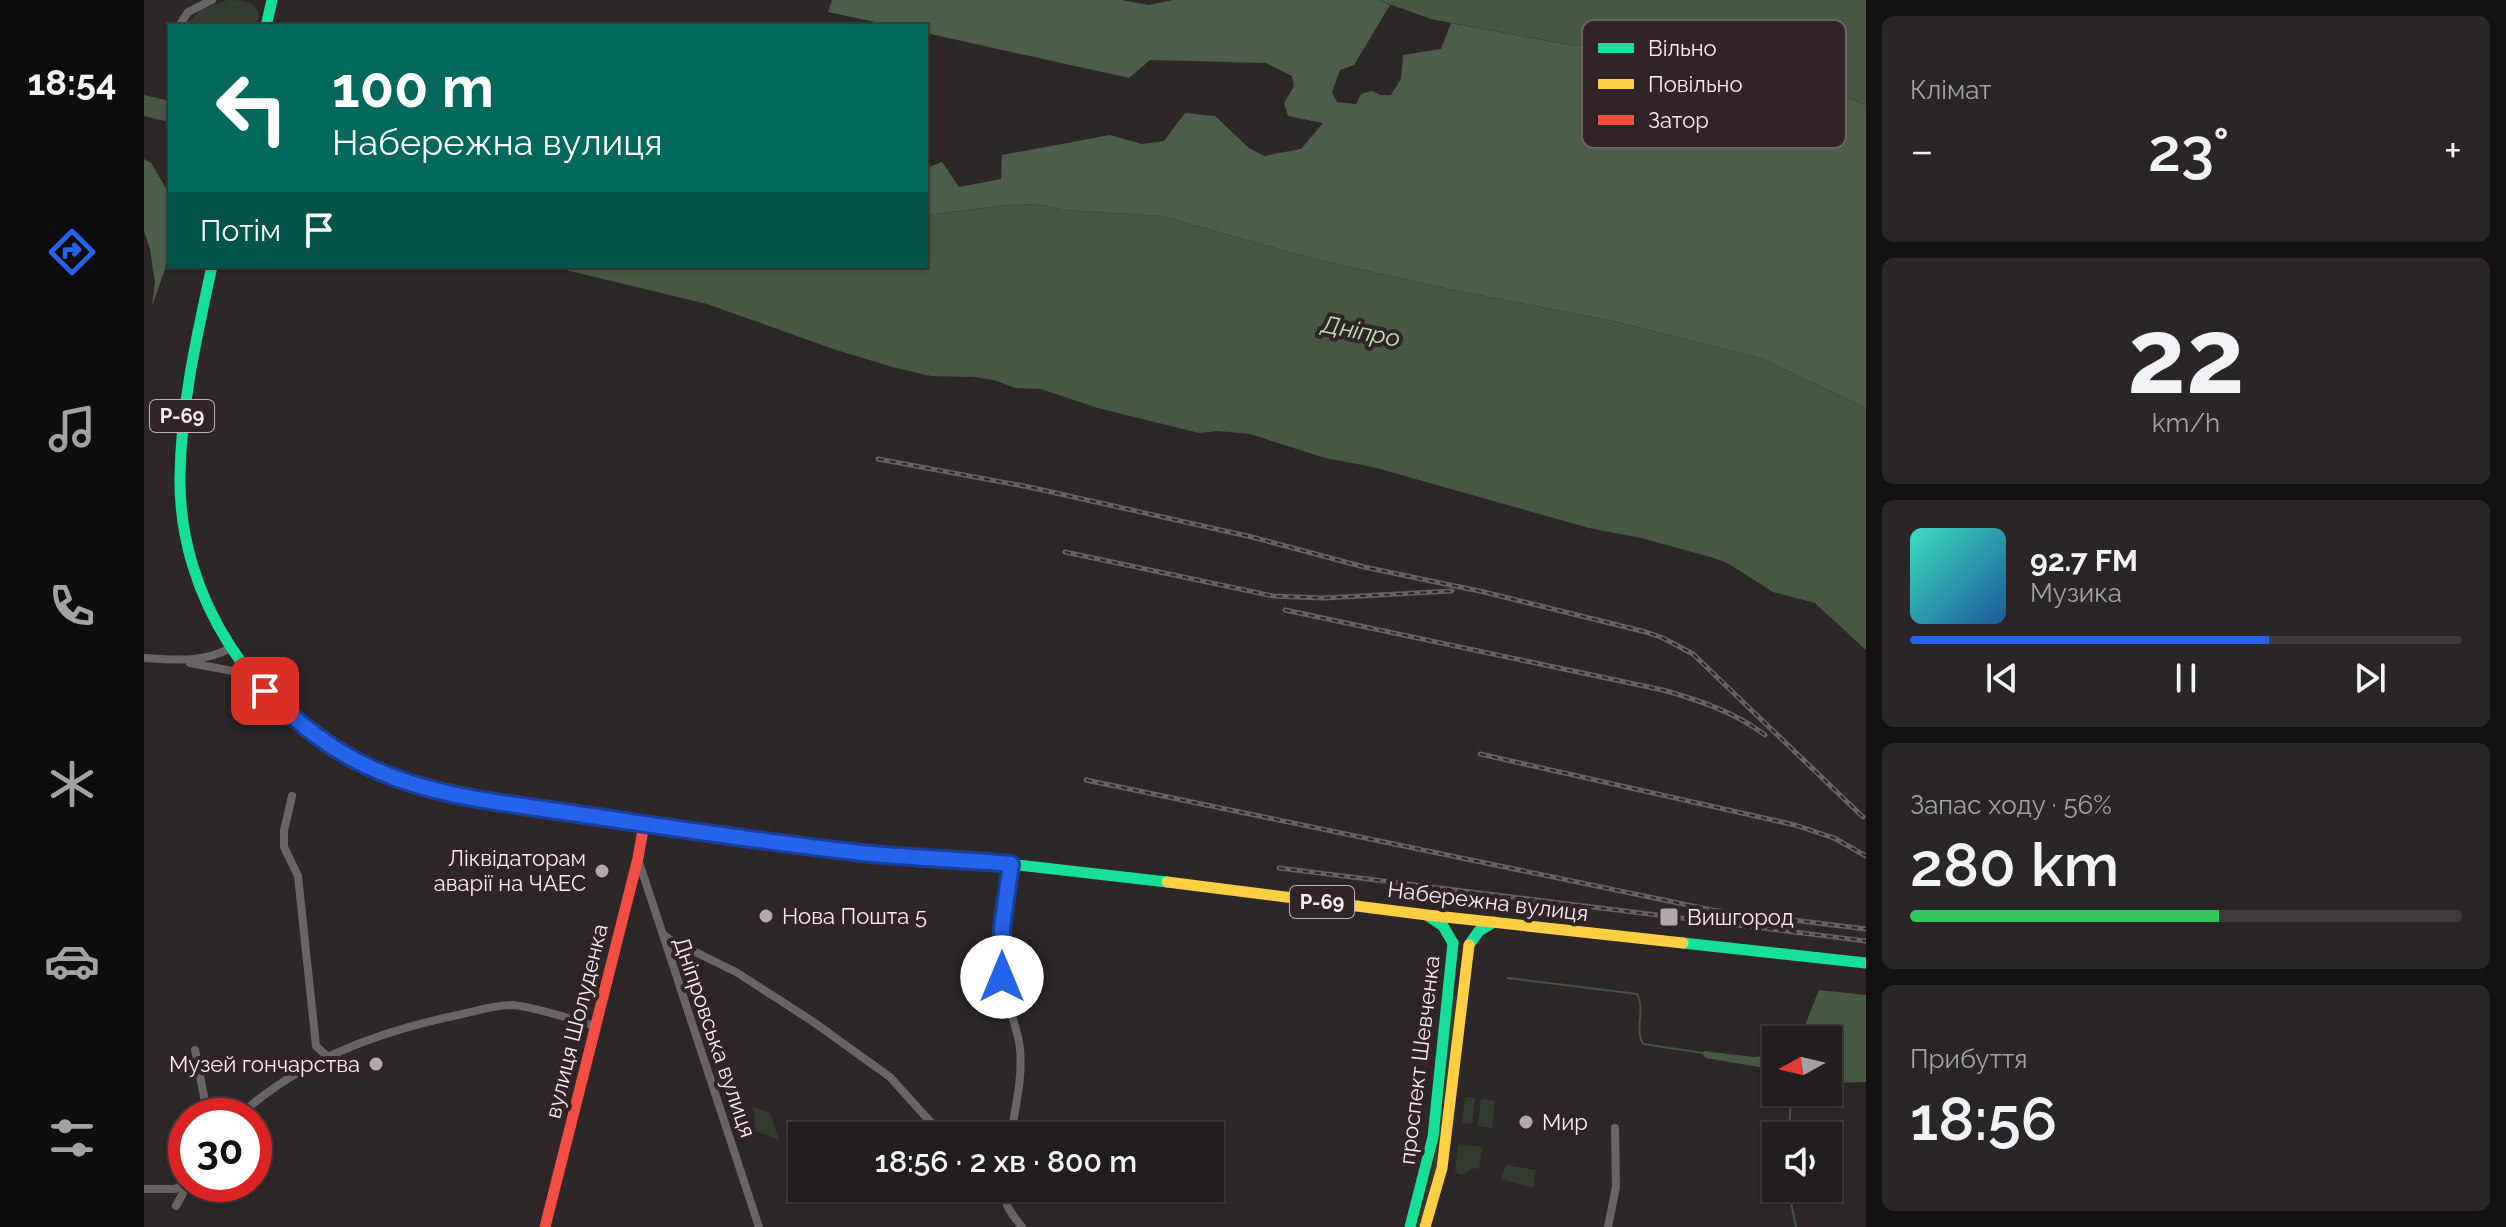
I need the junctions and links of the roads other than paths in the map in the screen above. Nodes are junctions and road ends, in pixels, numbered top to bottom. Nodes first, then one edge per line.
1 (212, 0) edge
2 (272, 0) edge
3 (180, 24) edge
4 (266, 24) edge
5 (212, 268) edge
6 (230, 648) junction
7 (144, 658) edge
8 (173, 660) junction
9 (249, 674) junction
10 (292, 796) dead end
11 (644, 824) junction
12 (638, 858) junction
13 (1011, 864) junction
14 (1425, 914) junction
15 (1462, 919) junction
16 (1494, 922) junction
17 (660, 930) junction
18 (1453, 943) junction
19 (1469, 945) junction
20 (1866, 963) edge
21 (1448, 990) junction
22 (1463, 992) junction
23 (596, 1026) junction
24 (195, 1050) dead end
25 (329, 1058) junction
26 (204, 1098) edge
27 (258, 1098) edge
28 (930, 1122) edge
29 (1013, 1122) edge
30 (1615, 1128) dead end
31 (144, 1189) edge
32 (168, 1189) edge
33 (178, 1202) edge
34 (1006, 1202) edge
35 (176, 1206) dead end
36 (545, 1227) edge
37 (759, 1227) edge
38 (1022, 1227) edge
39 (1410, 1227) edge
40 (1425, 1227) edge
41 (1608, 1227) edge

1 - 3 street
2 - 4 main road
5 - 6 main road, Р-69
6 - 8 street
6 - 9 main road, Набережна вулиця / Р-69
7 - 8 street
8 - 9 street
9 - 11 main road, Набережна вулиця / Р-69
10 - 25 street
11 - 12 main road, вулиця Шолуденка
11 - 13 main road, Набережна вулиця / Р-69
12 - 17 street, Дніпровська вулиця
12 - 23 main road, вулиця Шолуденка
13 - 14 main road, Набережна вулиця / Р-69
13 - 29 street
14 - 15 main road, Набережна вулиця / Р-69
14 - 18 main road
15 - 16 main road, Набережна вулиця / Р-69
15 - 18 main road, проспект Шевченка
15 - 19 main road
16 - 19 main road
16 - 20 main road, Набережна вулиця / Р-69
17 - 28 street
17 - 37 street, Дніпровська вулиця
18 - 21 main road, проспект Шевченка
19 - 22 main road, проспект Шевченка
21 - 22 main road
21 - 39 main road, проспект Шевченка
22 - 40 main road, проспект Шевченка
23 - 25 street
23 - 36 main road, вулиця Шолуденка
24 - 26 street
25 - 27 street
30 - 41 street
31 - 32 street
33 - 35 street
34 - 38 street

